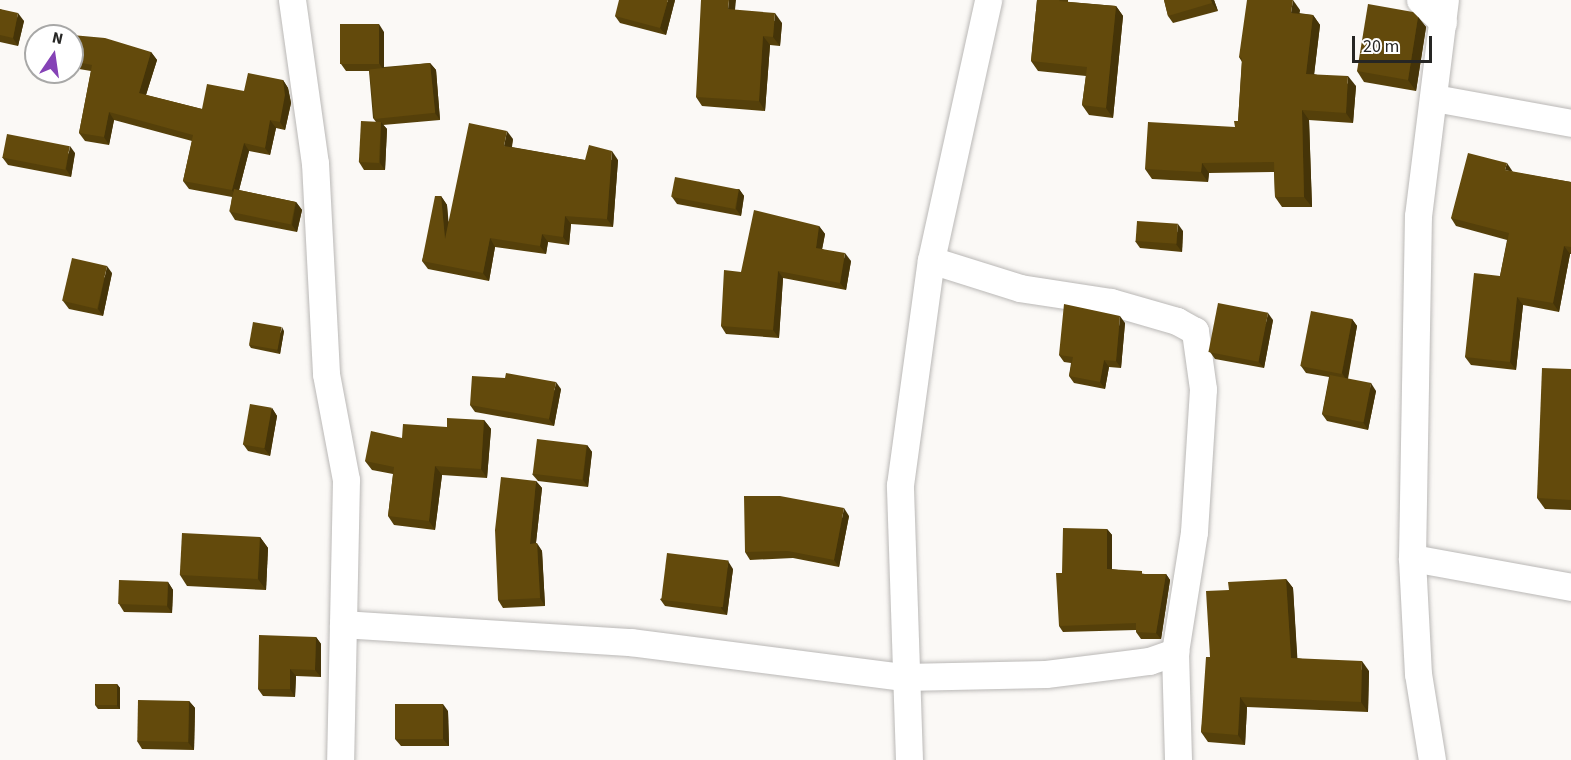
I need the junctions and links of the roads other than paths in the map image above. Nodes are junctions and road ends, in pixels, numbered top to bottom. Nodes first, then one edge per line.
1 (292, 0) edge
2 (988, 0) edge
3 (1420, 0) edge
4 (1444, 11) edge
5 (1434, 98) junction
6 (1571, 123) edge
7 (931, 260) junction
8 (1412, 558) junction
9 (1571, 587) edge
10 (343, 624) junction
11 (1175, 652) junction
12 (904, 677) junction
13 (340, 760) edge
14 (909, 760) edge
15 (1178, 760) edge
16 (1432, 760) edge

1 - 10 street
2 - 7 street
3 - 4 street
4 - 5 street
5 - 6 street
5 - 8 street
7 - 11 street
7 - 12 street
8 - 9 street
8 - 16 street
10 - 12 street
10 - 13 street
11 - 12 street
11 - 15 street
12 - 14 street

